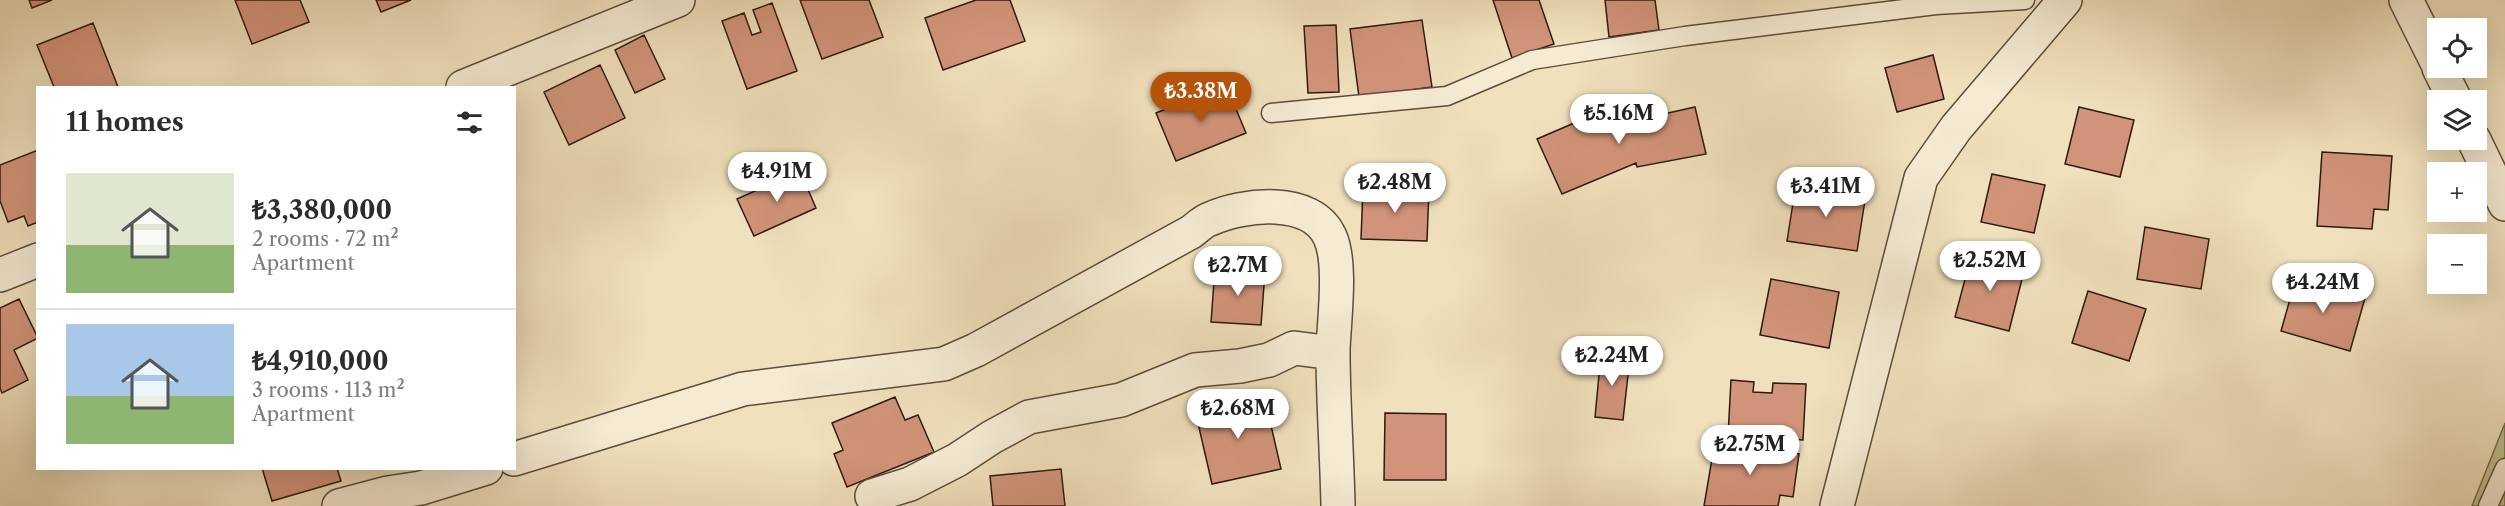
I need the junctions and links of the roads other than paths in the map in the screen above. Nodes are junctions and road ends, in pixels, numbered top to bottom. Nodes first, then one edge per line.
1 (678, 0) edge
2 (2025, 0) edge
3 (2065, 0) edge
4 (2406, 0) edge
5 (2427, 43) edge
6 (465, 86) edge
7 (1271, 113) dead end
8 (2479, 150) edge
9 (2505, 204) edge
10 (36, 261) edge
11 (0, 275) edge
12 (1333, 353) junction
13 (516, 458) edge
14 (2505, 468) edge
15 (480, 470) edge
16 (872, 496) dead end
17 (339, 506) edge
18 (1338, 506) edge
19 (1837, 506) edge
20 (2488, 506) edge

1 - 6 street
2 - 7 lane
3 - 19 street
4 - 5 street
8 - 9 street
10 - 11 street
12 - 13 street
12 - 16 street
12 - 18 street
14 - 20 lane
15 - 17 street

